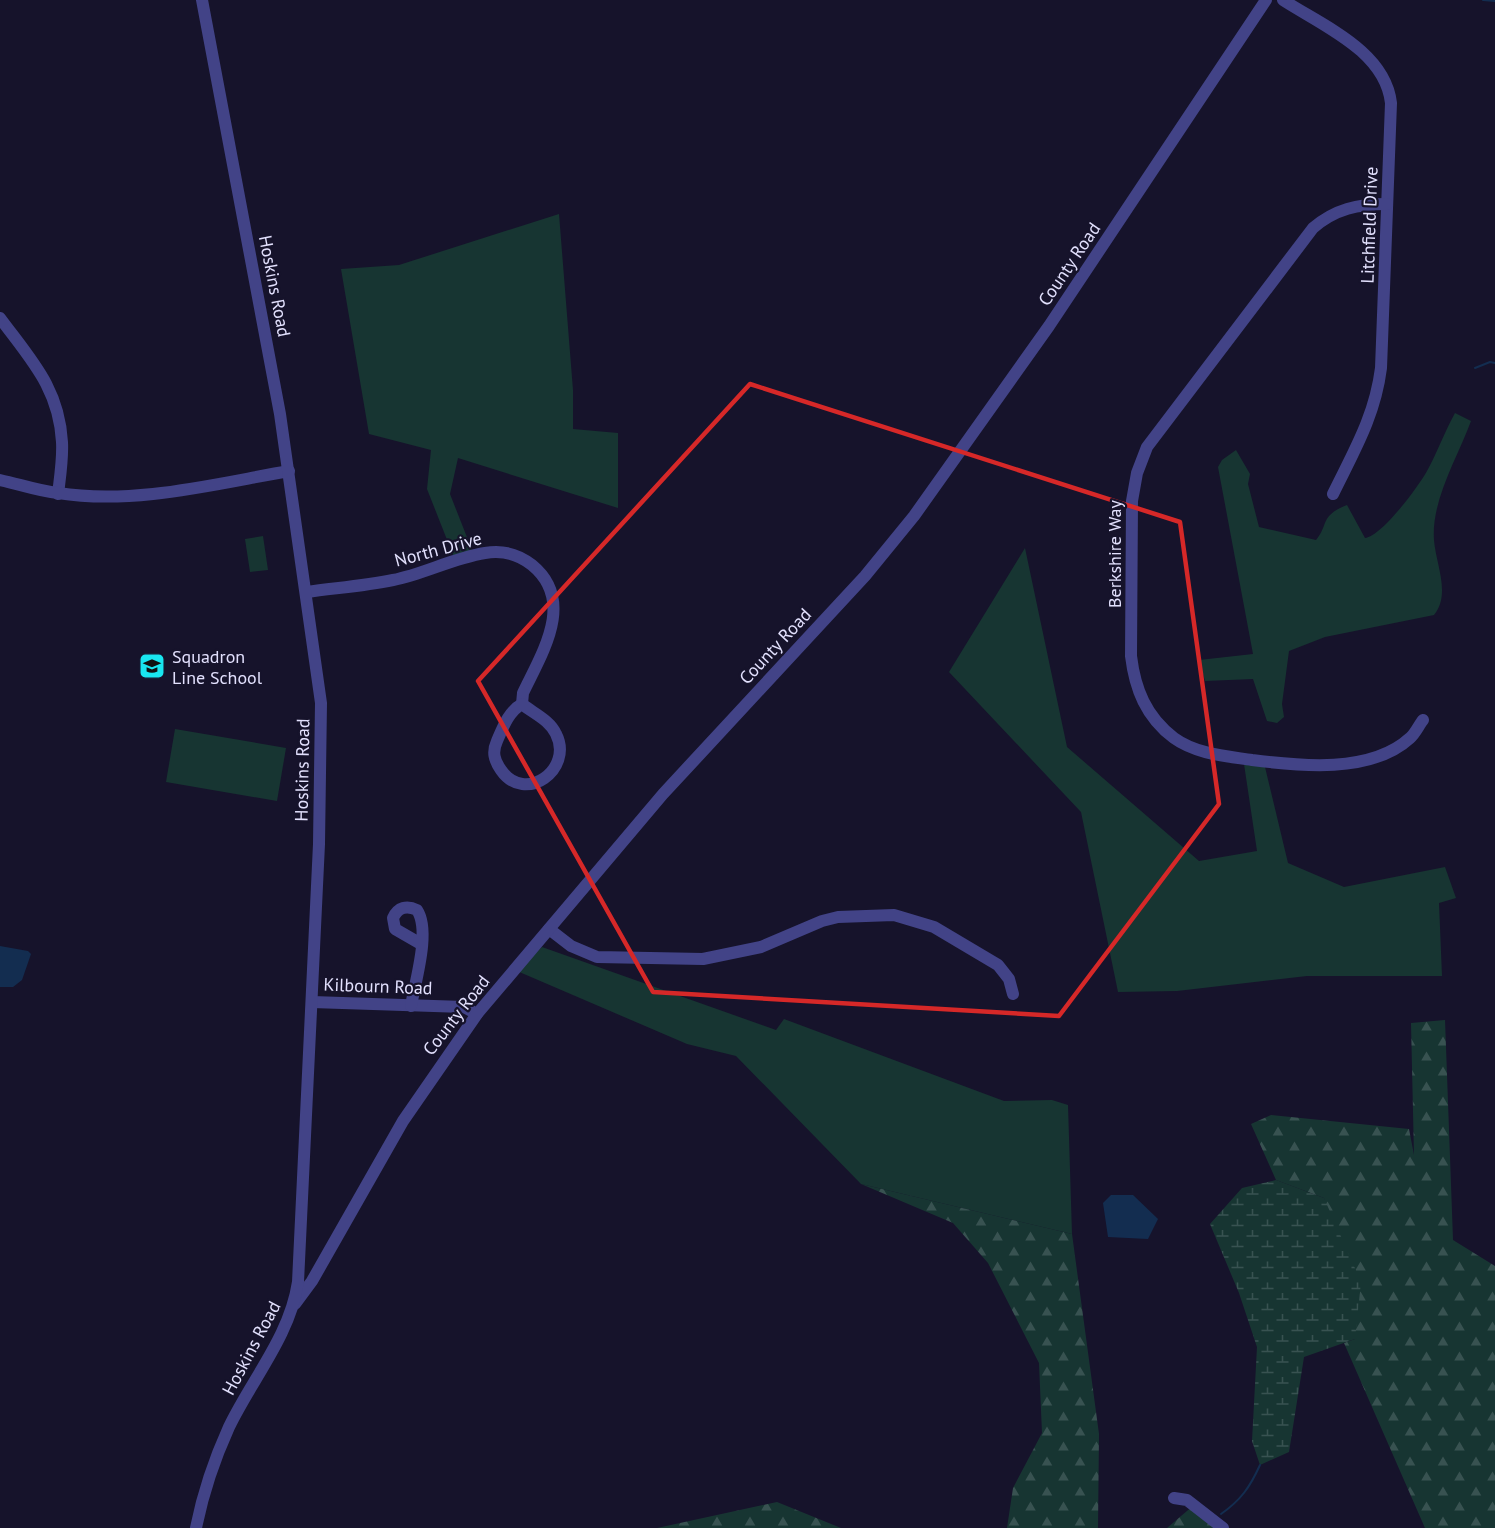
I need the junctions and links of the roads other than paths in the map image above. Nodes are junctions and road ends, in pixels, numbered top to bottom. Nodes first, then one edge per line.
1 (202, 0) edge
2 (1266, 0) edge
3 (1284, 0) edge
4 (1387, 204) junction
5 (0, 318) edge
6 (289, 471) junction
7 (0, 480) edge
8 (58, 494) junction
9 (1333, 494) dead end
10 (306, 592) junction
11 (522, 704) junction
12 (1423, 720) dead end
13 (549, 929) junction
14 (421, 944) dead end
15 (1013, 994) dead end
16 (312, 1002) junction
17 (411, 1006) junction
18 (477, 1014) junction
19 (295, 1304) junction
20 (1174, 1498) dead end
21 (196, 1528) edge
22 (1223, 1528) edge

1 - 6 street, Hoskins Road
2 - 13 street, County Road
3 - 4 street, Litchfield Drive
4 - 9 street, Litchfield Drive
4 - 12 street, Berkshire Way
5 - 8 street
6 - 8 street
6 - 10 street, Hoskins Road
7 - 8 street
10 - 11 street, North Drive
10 - 16 street, Hoskins Road
11 - 11 street, North Drive
13 - 15 street
13 - 18 street, County Road
14 - 17 street
16 - 17 street, Kilbourn Road
16 - 19 street, Hoskins Road
17 - 18 street, Kilbourn Road
18 - 19 street, County Road
19 - 21 street, Hoskins Road
20 - 22 street

